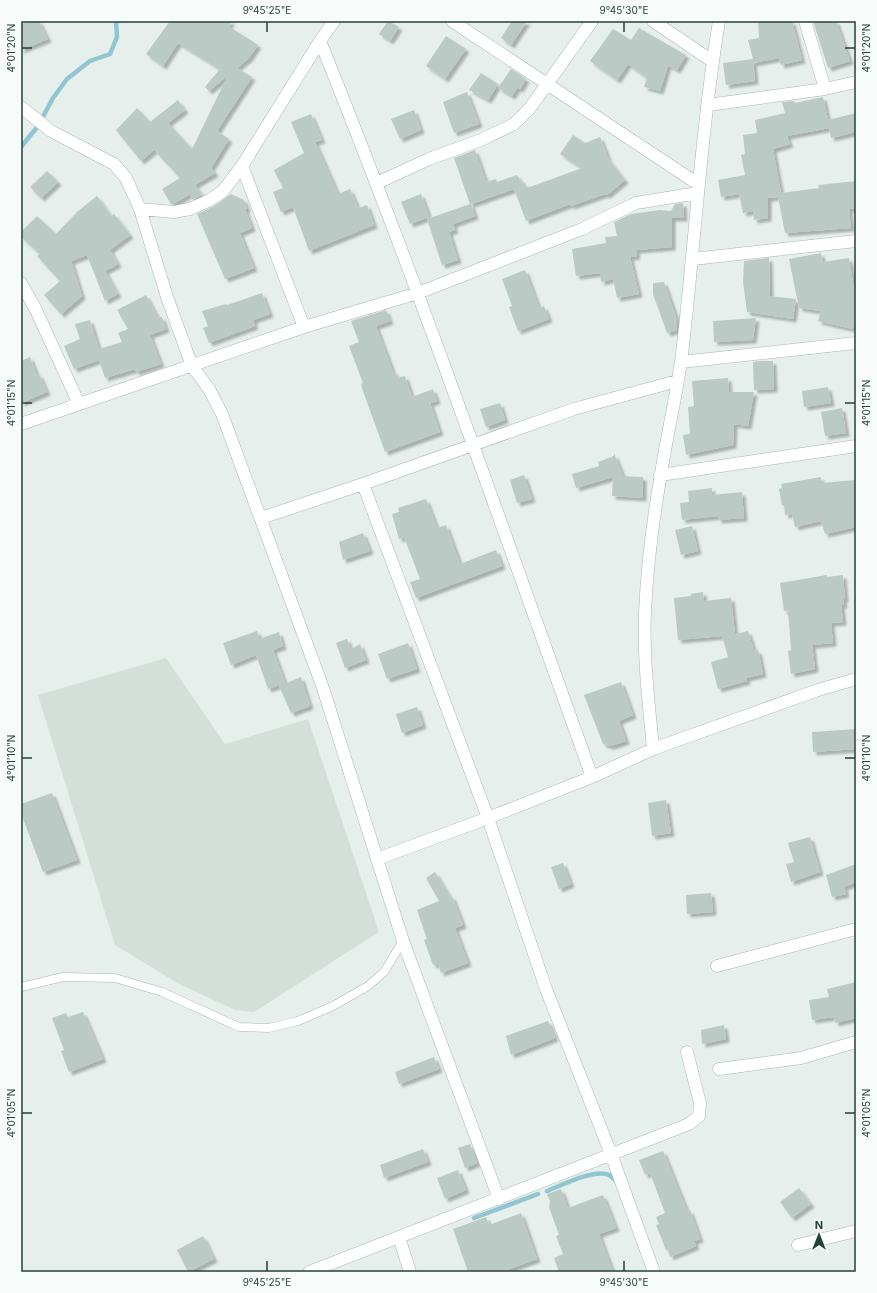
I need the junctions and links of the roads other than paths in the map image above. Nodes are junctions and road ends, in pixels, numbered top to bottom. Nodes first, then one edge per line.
1 (334, 21) edge
2 (452, 21) edge
3 (592, 21) edge
4 (653, 21) edge
5 (719, 21) edge
6 (805, 21) edge
7 (320, 41) junction
8 (712, 61) junction
9 (856, 82) edge
10 (547, 83) junction
11 (825, 89) junction
12 (708, 106) junction
13 (21, 107) edge
14 (242, 166) junction
15 (377, 183) junction
16 (698, 189) junction
17 (140, 209) junction
18 (856, 241) edge
19 (693, 259) junction
20 (21, 283) edge
21 (418, 293) junction
22 (304, 327) junction
23 (856, 343) edge
24 (681, 362) junction
25 (192, 366) junction
26 (677, 382) junction
27 (79, 404) junction
28 (21, 424) edge
29 (473, 446) junction
30 (856, 446) edge
31 (660, 475) junction
32 (363, 484) junction
33 (261, 518) junction
34 (856, 679) edge
35 (653, 749) junction
36 (592, 776) junction
37 (488, 818) junction
38 (377, 859) junction
39 (856, 929) edge
40 (403, 941) junction
41 (717, 966) dead end
42 (21, 987) edge
43 (856, 1042) edge
44 (687, 1052) dead end
45 (719, 1069) dead end
46 (611, 1154) junction
47 (499, 1199) junction
48 (856, 1231) edge
49 (399, 1237) junction
50 (798, 1245) dead end
51 (309, 1272) edge
52 (410, 1272) edge
53 (654, 1272) edge

1 - 7 street
2 - 10 street
3 - 10 street
4 - 8 street
5 - 8 street
6 - 11 street
7 - 14 street
7 - 15 street
8 - 12 street
9 - 11 street
10 - 15 street
10 - 16 street
11 - 12 street
12 - 16 street
13 - 17 street
14 - 17 street
14 - 22 street
15 - 21 street
16 - 19 street
16 - 21 street
17 - 25 street
18 - 19 street
19 - 24 street
20 - 27 street
21 - 22 street
21 - 29 street
22 - 25 street
23 - 24 street
24 - 26 street
25 - 27 street
25 - 33 street
26 - 29 street
26 - 31 street
27 - 28 street
29 - 32 street
29 - 36 street
30 - 31 street
31 - 35 street
32 - 33 street
32 - 37 street
33 - 38 street
34 - 35 street
35 - 36 street
36 - 37 street
37 - 38 street
37 - 46 street
38 - 40 street
39 - 41 street
40 - 42 lane
40 - 47 street
43 - 45 street
44 - 46 street
46 - 47 street
46 - 53 street
47 - 49 street
48 - 50 street
49 - 51 street
49 - 52 street

